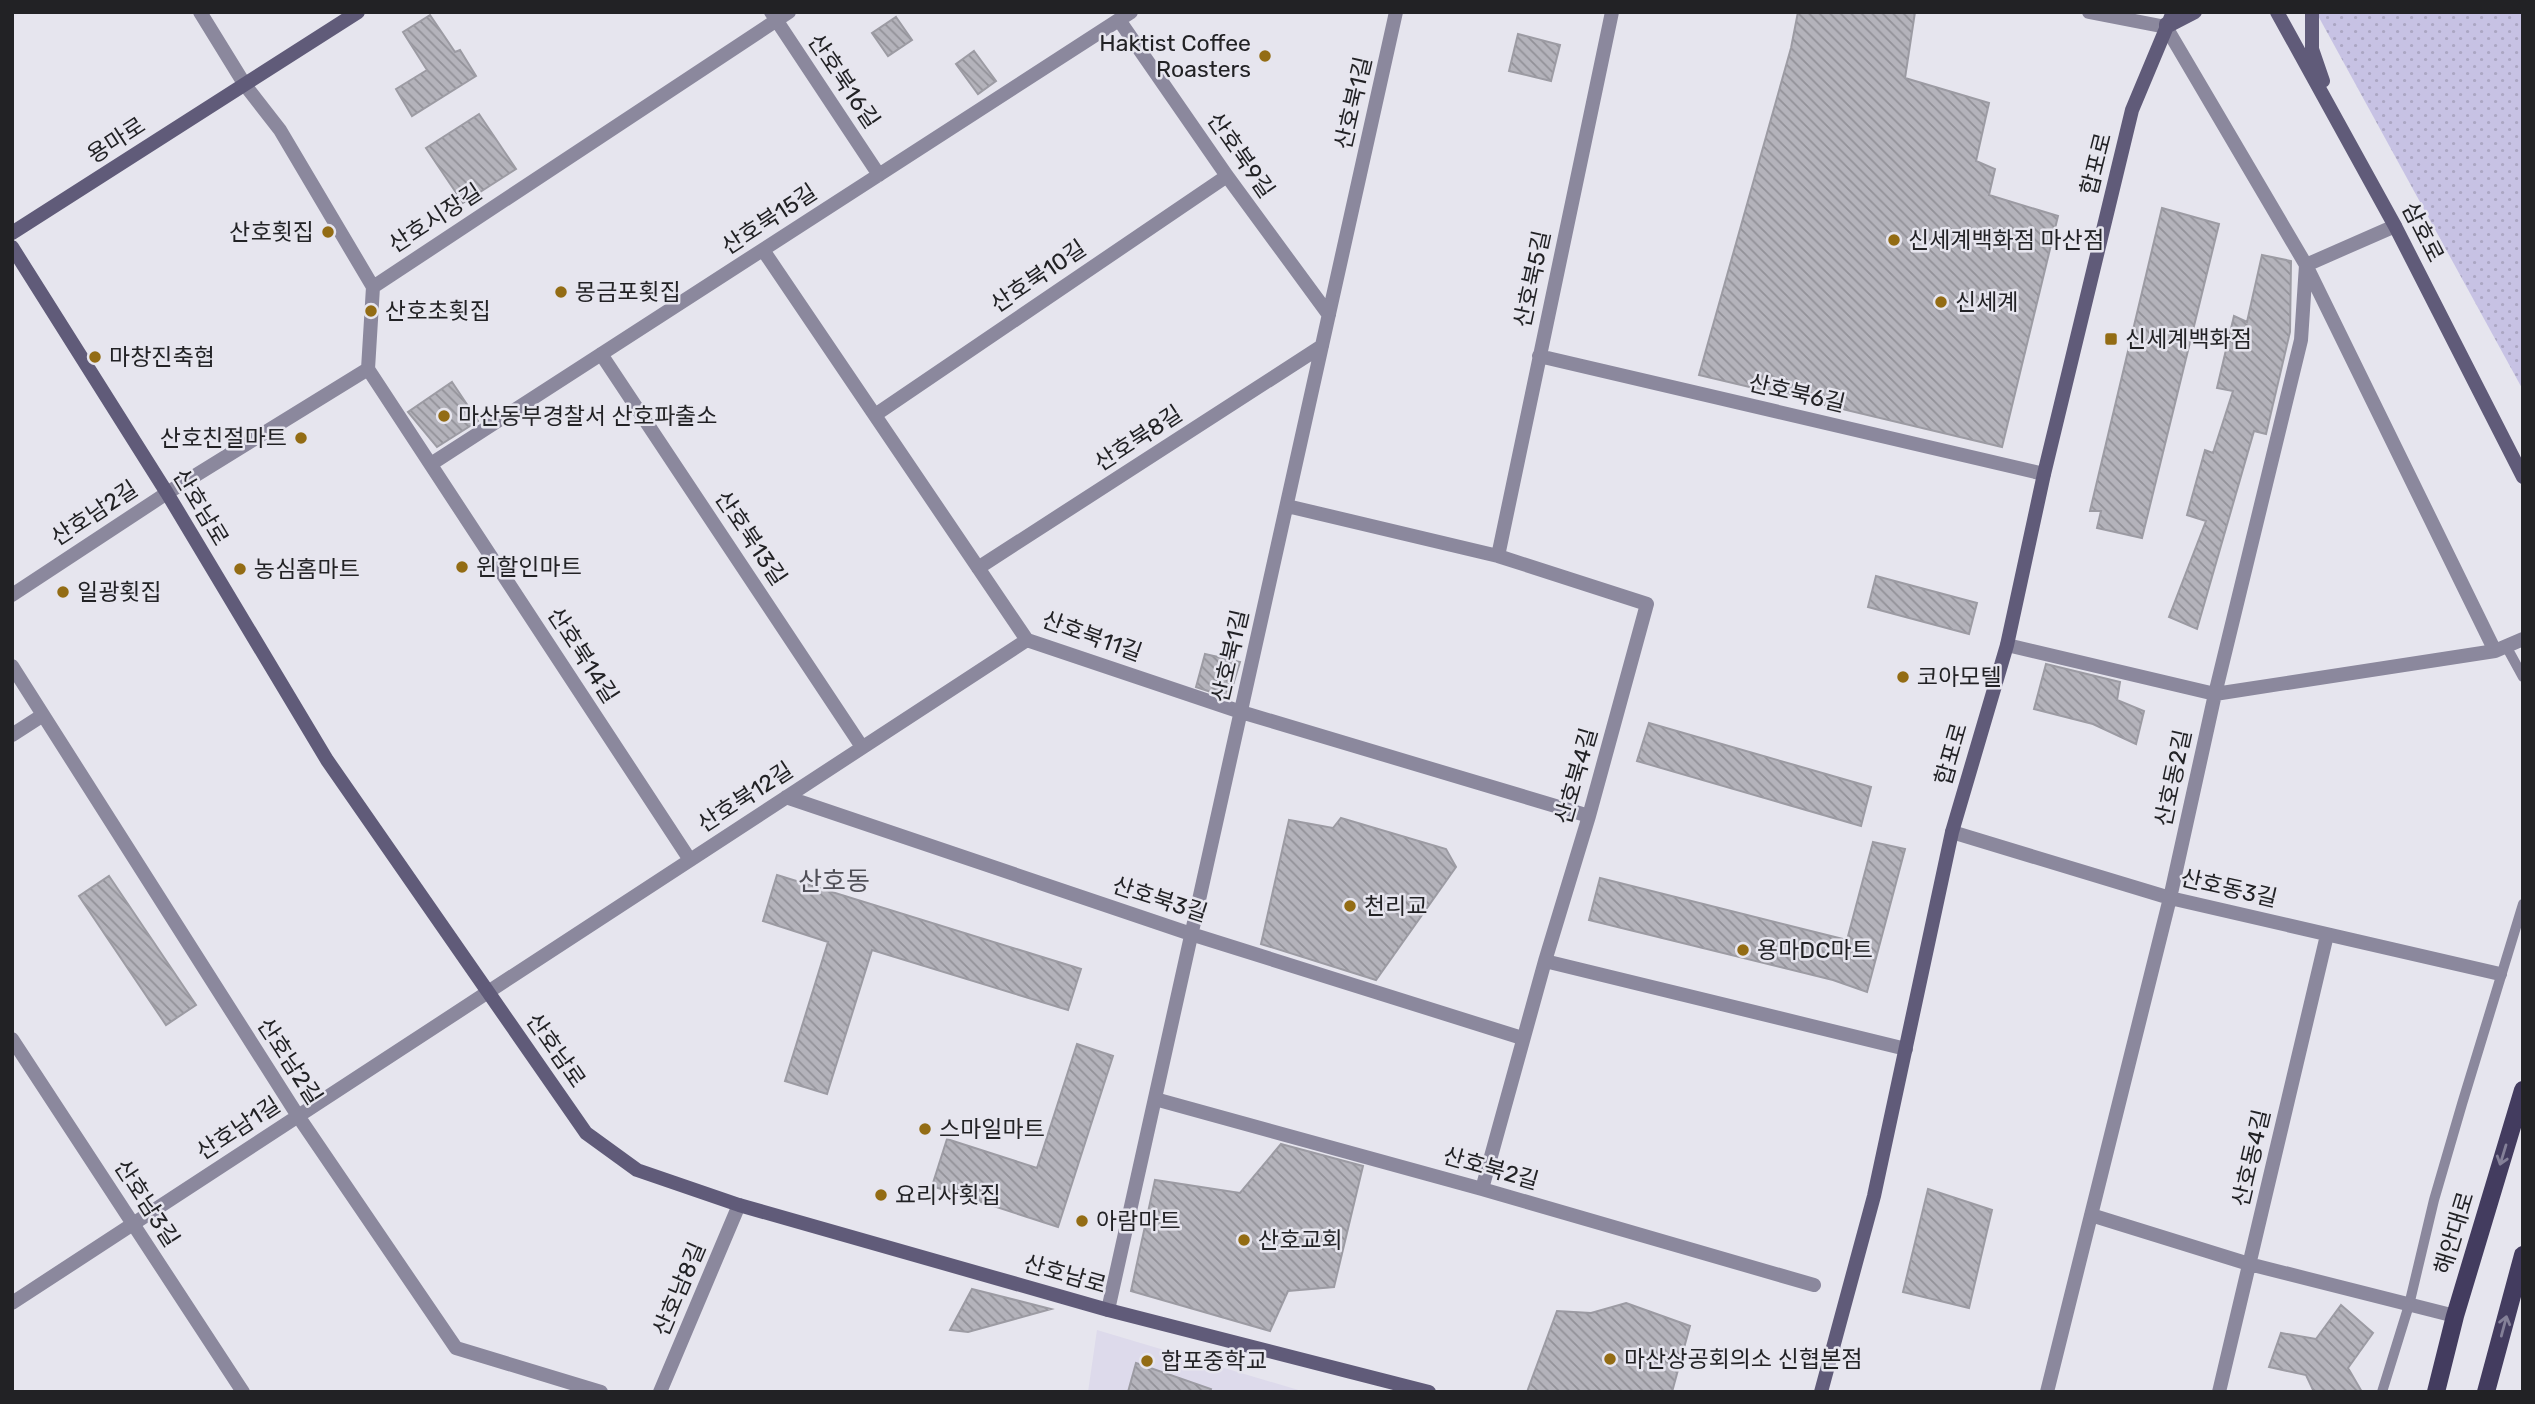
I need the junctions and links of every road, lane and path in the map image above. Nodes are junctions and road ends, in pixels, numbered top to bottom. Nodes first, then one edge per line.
1 (200, 12) edge
2 (358, 12) edge
3 (789, 12) edge
4 (1396, 12) edge
5 (1612, 12) edge
6 (2089, 12) edge
7 (2173, 12) edge
8 (2195, 12) edge
9 (2277, 12) edge
10 (2312, 12) edge
11 (1125, 16) edge
12 (773, 17) edge
13 (2166, 20) edge
14 (245, 85) junction
15 (2336, 119) junction
16 (879, 175) junction
17 (1227, 176) junction
18 (2395, 226) junction
19 (12, 233) edge
20 (12, 247) edge
21 (763, 250) junction
22 (2306, 265) junction
23 (373, 287) junction
24 (1329, 315) junction
25 (1322, 346) junction
26 (601, 354) junction
27 (1539, 356) junction
28 (368, 369) junction
29 (875, 415) junction
30 (431, 464) junction
31 (2044, 474) junction
32 (2523, 477) edge
33 (167, 493) junction
34 (1287, 506) junction
35 (1498, 556) junction
36 (978, 568) junction
37 (12, 594) edge
38 (2523, 639) edge
39 (1027, 640) junction
40 (2007, 645) junction
41 (2501, 649) junction
42 (12, 666) edge
43 (2523, 677) edge
44 (2215, 694) junction
45 (1241, 712) junction
46 (43, 715) junction
47 (12, 735) edge
48 (862, 747) junction
49 (786, 797) junction
50 (1589, 816) junction
51 (1952, 832) junction
52 (691, 860) junction
53 (2170, 898) junction
54 (2523, 904) edge
55 (1191, 934) junction
56 (2327, 934) junction
57 (1545, 961) junction
58 (2500, 974) junction
59 (488, 992) junction
60 (1522, 1038) junction
61 (12, 1039) edge
62 (1906, 1049) junction
63 (2523, 1090) edge
64 (1155, 1099) junction
65 (298, 1116) junction
66 (1482, 1189) junction
67 (739, 1205) junction
68 (2091, 1214) junction
69 (133, 1224) junction
70 (2523, 1255) edge
71 (2249, 1264) junction
72 (1814, 1285) dead end
73 (12, 1303) edge
74 (2409, 1305) junction
75 (1108, 1310) junction
76 (2455, 1316) junction
77 (1378, 1385) edge
78 (243, 1392) edge
79 (601, 1392) edge
80 (660, 1392) edge
81 (1429, 1392) edge
82 (1821, 1392) edge
83 (2046, 1392) edge
84 (2219, 1392) edge
85 (2382, 1392) edge
86 (2436, 1392) edge
87 (2486, 1392) edge

1 - 14 street
2 - 14 main road, 용마로
3 - 12 street, 산호시장길
4 - 24 street, 산호북1길
5 - 27 street, 산호북5길
6 - 13 street
7 - 13 main road, 합포로
8 - 13 main road
9 - 15 main road, 삼호로
10 - 15 main road
11 - 16 street, 산호북15길
11 - 17 street, 산호북9길
12 - 16 street, 산호북16길
12 - 23 street, 산호시장길
13 - 22 street
13 - 31 main road, 합포로
14 - 19 main road, 용마로
14 - 23 street
15 - 18 main road, 삼호로
16 - 21 street, 산호북15길
17 - 24 street, 산호북9길
17 - 29 street, 산호북10길
18 - 22 street
18 - 32 main road, 삼호로
20 - 33 main road, 산호남로
21 - 26 street, 산호북15길
21 - 29 street, 산호북11길
22 - 41 street
22 - 44 street, 산호동2길
23 - 28 street
24 - 25 street, 산호북1길
25 - 34 street, 산호북1길
25 - 36 street, 산호북8길
26 - 30 street, 산호북15길
26 - 48 street, 산호북13길
27 - 31 street, 산호북6길
27 - 35 street, 산호북5길
28 - 30 street, 산호북14길
28 - 33 street
29 - 36 street, 산호북11길
30 - 52 street, 산호북14길
31 - 40 main road, 합포로
33 - 37 street, 산호남2길
33 - 59 main road, 산호남로
34 - 35 street, 산호북4길
34 - 45 street, 산호북1길
35 - 50 street, 산호북4길
36 - 39 street, 산호북11길
38 - 41 street
39 - 45 street, 산호북11길
39 - 48 street, 산호북12길
40 - 44 street
40 - 51 main road, 합포로
41 - 43 lane
41 - 44 street
42 - 46 street, 산호남2길
44 - 53 street, 산호동2길
45 - 50 street, 산호북11길
45 - 55 street, 산호북1길
46 - 47 street
46 - 65 street, 산호남2길
48 - 49 street, 산호북12길
49 - 52 street, 산호북12길
49 - 55 street, 산호북3길
50 - 57 street, 산호북4길
51 - 53 street, 산호동3길
51 - 62 main road, 합포로
52 - 59 street, 산호북12길
53 - 56 street, 산호동3길
53 - 68 street, 산호동2길
54 - 58 lane
55 - 60 street, 산호북3길
55 - 64 street, 산호북1길
56 - 58 street, 산호동3길
56 - 71 street, 산호동4길
57 - 60 street, 산호북4길
57 - 62 street
58 - 74 lane
59 - 65 street, 산호남1길
59 - 67 main road, 산호남로
60 - 66 street, 산호북4길
61 - 69 street, 산호남3길
62 - 82 main road, 합포로
63 -> 76 main road, 해안대로
64 - 66 street, 산호북2길
64 - 75 street, 산호북1길
65 - 69 street, 산호남1길
65 - 79 street, 산호남2길
66 - 72 street, 산호북2길
67 - 75 main road, 산호남로
67 - 80 street, 산호남8길
68 - 71 street
68 - 83 street, 산호동2길
69 - 73 street, 산호남1길
69 - 78 street, 산호남3길
87 -> 70 main road
71 - 74 street
71 - 84 street, 산호동4길
74 - 76 street
74 - 85 lane
75 - 77 main road, 산호남로
76 - 86 main road, 해안대로
77 - 81 main road, 산호남로

